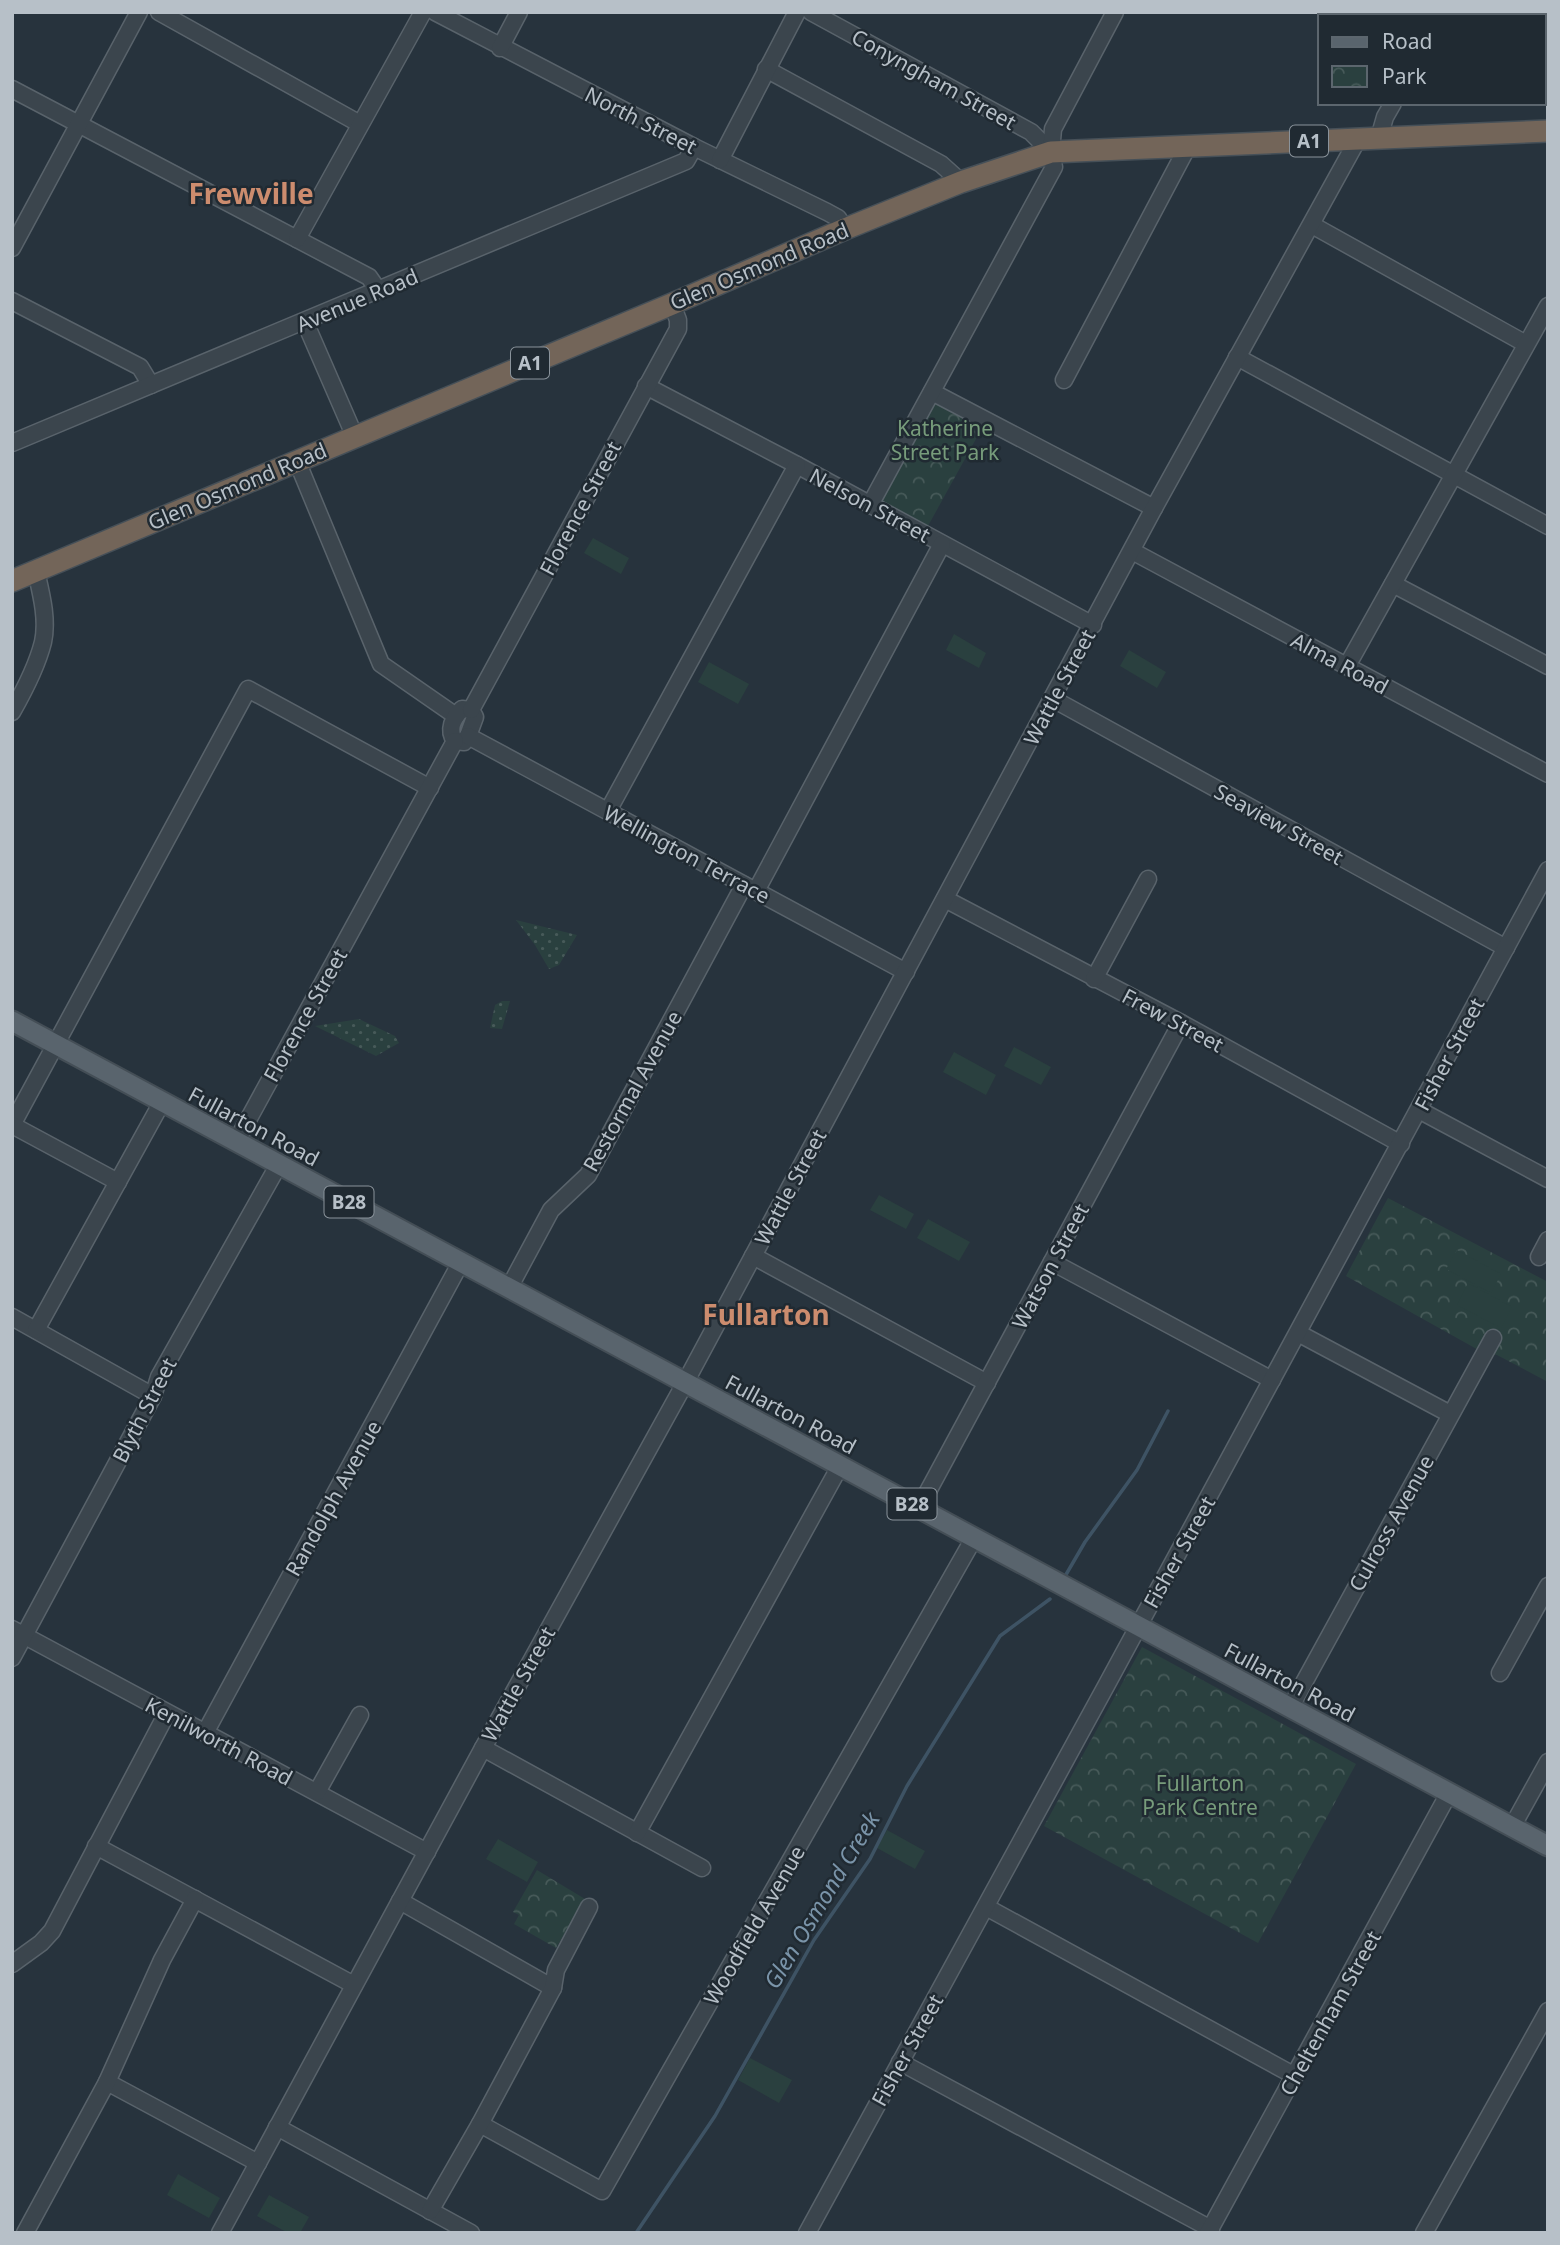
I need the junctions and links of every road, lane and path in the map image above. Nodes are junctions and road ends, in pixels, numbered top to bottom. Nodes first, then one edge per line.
1 (139, 12) edge
2 (159, 12) edge
3 (423, 12) edge
4 (435, 12) edge
5 (519, 12) edge
6 (797, 12) edge
7 (811, 12) edge
8 (1115, 12) edge
9 (500, 48) junction
10 (766, 69) junction
11 (12, 89) edge
12 (1392, 105) edge
13 (79, 124) junction
14 (360, 124) junction
15 (1548, 131) edge
16 (1368, 139) junction
17 (1188, 146) junction
18 (694, 148) junction
19 (1051, 152) junction
20 (720, 160) junction
21 (961, 182) junction
22 (1312, 225) junction
23 (845, 229) junction
24 (297, 239) junction
25 (12, 248) edge
26 (378, 290) junction
27 (12, 301) edge
28 (672, 304) junction
29 (1548, 306) edge
30 (305, 322) junction
31 (1526, 344) junction
32 (1237, 357) junction
33 (1064, 380) dead end
34 (150, 385) junction
35 (646, 386) junction
36 (932, 391) junction
37 (355, 437) junction
38 (12, 443) edge
39 (296, 461) junction
40 (797, 465) junction
41 (1454, 475) junction
42 (870, 505) junction
43 (1154, 508) junction
44 (1548, 526) edge
45 (942, 544) junction
46 (1132, 551) junction
47 (36, 571) junction
48 (12, 581) edge
49 (1393, 584) junction
50 (1093, 625) junction
51 (1347, 666) junction
52 (1548, 666) edge
53 (1053, 699) junction
54 (12, 712) edge
55 (463, 713) junction
56 (462, 739) junction
57 (1548, 775) edge
58 (430, 788) junction
59 (608, 811) junction
60 (1548, 870) edge
61 (1148, 879) dead end
62 (750, 888) junction
63 (945, 899) junction
64 (1506, 948) junction
65 (906, 972) junction
66 (1094, 979) junction
67 (12, 1021) edge
68 (1181, 1023) junction
69 (56, 1045) junction
70 (162, 1102) junction
71 (1419, 1110) junction
72 (12, 1125) edge
73 (236, 1142) junction
74 (1401, 1144) junction
75 (279, 1164) junction
76 (1548, 1179) edge
77 (118, 1182) junction
78 (1548, 1240) edge
79 (753, 1256) junction
80 (1539, 1257) dead end
81 (461, 1262) junction
82 (1052, 1262) junction
83 (509, 1288) junction
84 (12, 1317) edge
85 (36, 1330) junction
86 (1298, 1333) junction
87 (1493, 1338) dead end
88 (1272, 1380) junction
89 (685, 1383) junction
90 (987, 1383) junction
91 (153, 1396) junction
92 (1450, 1414) junction
93 (840, 1466) junction
94 (919, 1508) junction
95 (974, 1538) junction
96 (1548, 1586) edge
97 (1139, 1626) junction
98 (18, 1633) edge
99 (12, 1658) edge
100 (1500, 1673) dead end
101 (1290, 1708) junction
102 (167, 1713) junction
103 (360, 1716) dead end
104 (205, 1733) junction
105 (483, 1748) junction
106 (1548, 1762) edge
107 (317, 1793) junction
108 (1449, 1793) junction
109 (1512, 1827) junction
110 (637, 1833) junction
111 (96, 1846) junction
112 (1548, 1846) edge
113 (427, 1852) junction
114 (702, 1868) dead end
115 (195, 1899) junction
116 (400, 1901) junction
117 (589, 1907) dead end
118 (986, 1907) junction
119 (12, 1964) edge
120 (354, 1985) junction
121 (553, 1988) junction
122 (1548, 2011) edge
123 (900, 2062) junction
124 (1296, 2076) junction
125 (107, 2082) junction
126 (480, 2124) junction
127 (277, 2127) junction
128 (258, 2163) junction
129 (430, 2211) junction
130 (813, 2231) edge
131 (1210, 2231) edge
132 (25, 2233) edge
133 (220, 2233) edge
134 (471, 2233) edge
135 (1424, 2233) edge

1 - 13 street
2 - 14 street
3 - 14 street
4 - 9 street, North Street
5 - 9 street
6 - 10 street
7 - 19 street, Conyngham Street
8 - 19 street
9 - 18 street, North Street
10 - 20 street
10 - 21 street
11 - 13 street
12 - 16 street, Wattle Street
13 - 24 street
13 - 25 street
14 - 24 street
15 - 16 highway, Glen Osmond Road / A1
16 - 17 highway, Glen Osmond Road / A1
16 - 22 street, Wattle Street
17 - 19 highway, Glen Osmond Road / A1
17 - 33 street
18 - 20 street, North Street
18 - 26 street, Avenue Road
19 - 21 highway, Glen Osmond Road / A1
19 - 36 street
20 - 23 street, North Street
21 - 23 highway, Glen Osmond Road / A1
22 - 31 street
22 - 32 street, Wattle Street
23 - 28 highway, Glen Osmond Road / A1
24 - 26 street
26 - 30 street, Avenue Road
27 - 34 street
28 - 35 street, Florence Street
28 - 37 highway, Glen Osmond Road / A1
29 - 31 street
30 - 34 street, Avenue Road
30 - 37 street
31 - 41 street
32 - 41 street
32 - 43 street, Wattle Street
34 - 38 street, Avenue Road
35 - 40 street, Nelson Street
35 - 55 street, Florence Street
36 - 42 street
36 - 43 street
37 - 39 highway, Glen Osmond Road / A1
39 - 47 highway, Glen Osmond Road / A1
39 - 55 street
40 - 42 street, Nelson Street
40 - 59 street
41 - 44 street
41 - 49 street
42 - 45 street, Nelson Street
43 - 46 street, Wattle Street
45 - 50 street, Nelson Street
45 - 62 street, Restormal Avenue
46 - 50 street, Wattle Street
46 - 51 street, Alma Road
47 - 48 highway, Glen Osmond Road / A1
47 - 54 street
49 - 51 street
49 - 52 street
50 - 53 street, Wattle Street
51 - 57 street, Alma Road
53 - 63 street, Wattle Street
53 - 64 street, Seaview Street
55 - 56 street
56 - 58 street, Florence Street
56 - 59 street, Wellington Terrace
58 - 69 street
58 - 73 street, Florence Street
59 - 62 street, Wellington Terrace
60 - 64 street, Fisher Street
61 - 66 street
62 - 65 street, Wellington Terrace
62 - 83 street, Restormal Avenue
63 - 65 street, Wattle Street
63 - 66 street, Frew Street
64 - 71 street, Fisher Street
65 - 79 street, Wattle Street
66 - 68 street, Frew Street
67 - 69 main road, Fullarton Road / B28
68 - 74 street, Frew Street
68 - 82 street, Watson Street
69 - 70 main road, Fullarton Road / B28
69 - 72 street
70 - 73 main road, Fullarton Road / B28
70 - 77 street
71 - 74 street, Fisher Street
71 - 76 street
72 - 77 street
73 - 75 main road, Fullarton Road / B28
74 - 86 street, Fisher Street
75 - 81 main road, Fullarton Road / B28
75 - 91 street, Blyth Street
77 - 85 street
78 - 80 street
79 - 89 street, Wattle Street
79 - 90 street
81 - 83 main road, Fullarton Road / B28
81 - 104 street, Randolph Avenue
82 - 88 street
82 - 90 street, Watson Street
83 - 89 main road, Fullarton Road / B28
84 - 85 street
85 - 91 street
86 - 88 street, Fisher Street
86 - 92 street
87 - 92 street, Culross Avenue
88 - 97 street, Fisher Street
89 - 93 main road, Fullarton Road / B28
89 - 105 street, Wattle Street
90 - 94 street, Watson Street
91 - 98 street, Blyth Street
92 - 101 street, Culross Avenue
93 - 94 main road, Fullarton Road / B28
93 - 110 street
94 - 95 main road, Fullarton Road / B28
95 - 97 main road, Fullarton Road / B28
95 - 126 street, Woodfield Avenue
96 - 100 street
97 - 101 main road, Fullarton Road / B28
97 - 118 street, Fisher Street
98 - 99 street, Blyth Street
98 - 102 street, Kenilworth Road
101 - 108 main road, Fullarton Road / B28
102 - 104 street, Kenilworth Road
102 - 111 street
103 - 107 street
104 - 107 street, Kenilworth Road
105 - 110 street
105 - 113 street, Wattle Street
106 - 109 street
107 - 113 street, Kenilworth Road
108 - 109 main road, Fullarton Road / B28
108 - 124 street, Cheltenham Street
109 - 112 main road, Fullarton Road / B28
110 - 114 street
111 - 115 street
111 - 119 street
113 - 116 street, Wattle Street
115 - 120 street
115 - 125 street
116 - 120 street, Wattle Street
116 - 121 street
117 - 121 street
118 - 123 street, Fisher Street
118 - 124 street
120 - 127 street, Wattle Street
121 - 126 street
122 - 135 street
123 - 130 street, Fisher Street
123 - 131 street
124 - 131 street, Cheltenham Street
125 - 128 street
125 - 132 street
126 - 129 street
127 - 128 street, Wattle Street
127 - 129 street
128 - 133 street, Wattle Street
129 - 134 street

